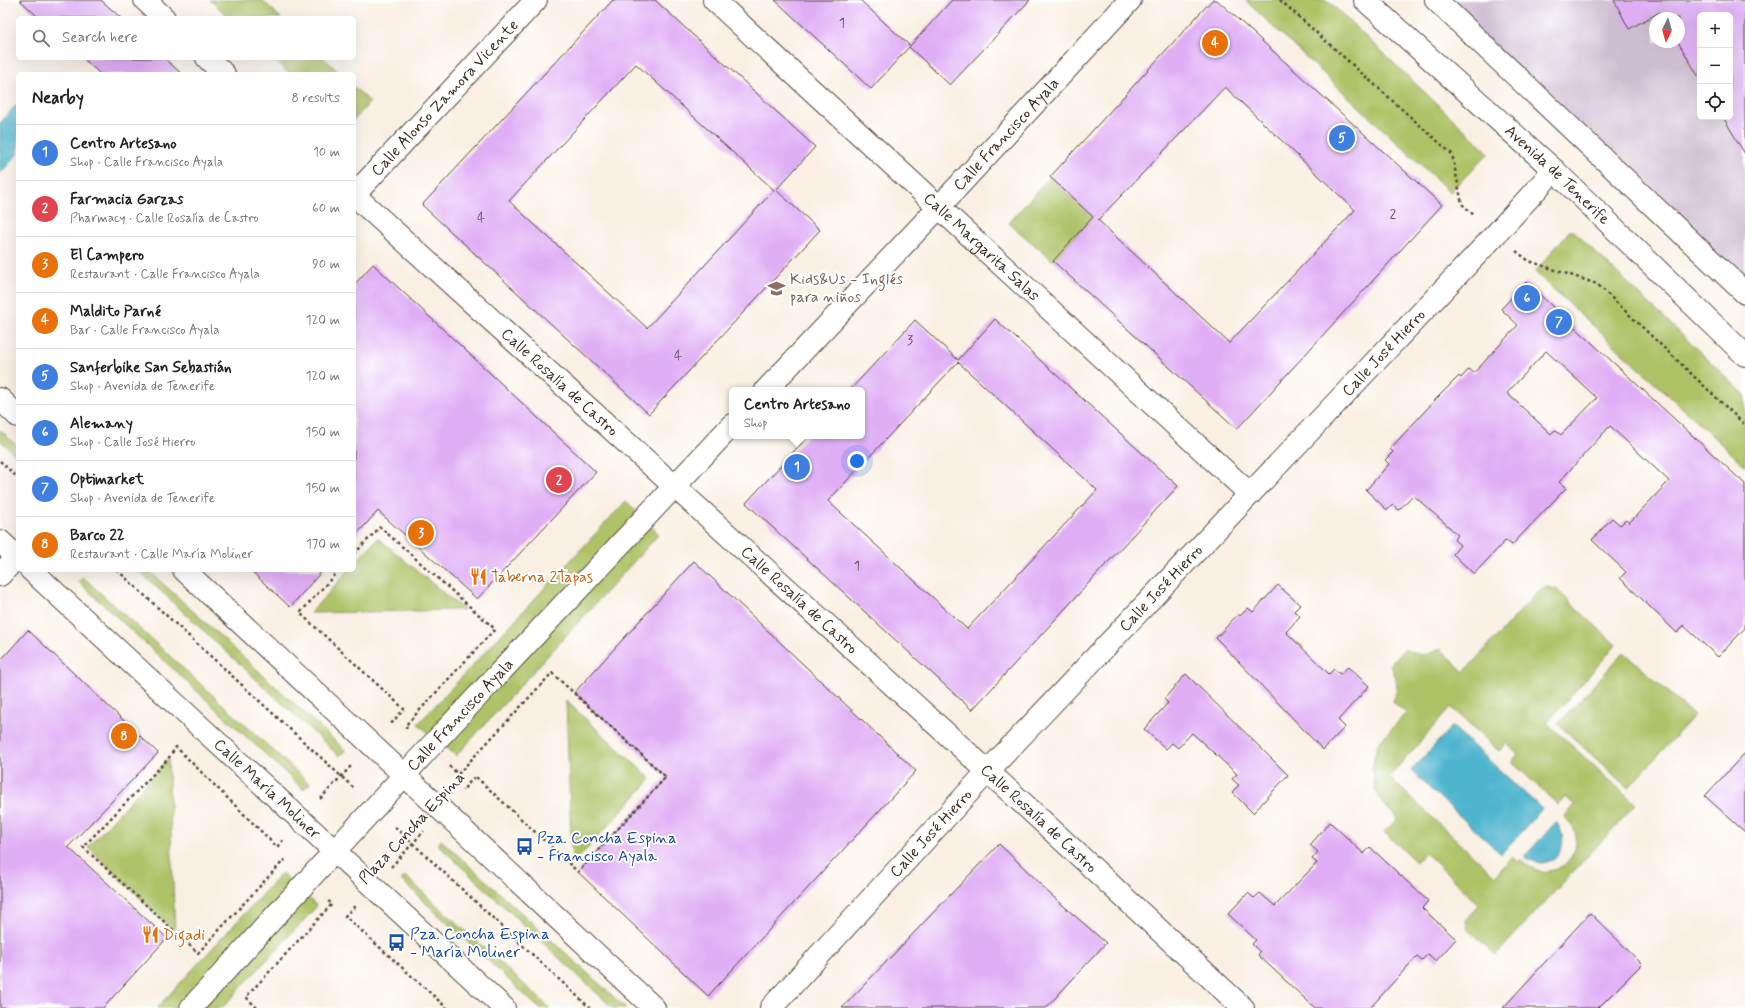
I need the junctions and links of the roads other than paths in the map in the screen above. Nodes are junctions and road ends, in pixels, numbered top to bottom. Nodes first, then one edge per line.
1 (145, 0) edge
2 (536, 0) edge
3 (714, 0) edge
4 (1130, 0) edge
5 (1365, 0) edge
6 (1436, 0) edge
7 (162, 16) edge
8 (209, 60) edge
9 (222, 72) edge
10 (1554, 170) junction
11 (356, 193) edge
12 (356, 197) edge
13 (939, 208) junction
14 (1745, 293) edge
15 (1745, 355) edge
16 (769, 387) edge
17 (0, 399) edge
18 (16, 414) edge
19 (729, 428) edge
20 (675, 485) junction
21 (1250, 494) junction
22 (0, 542) edge
23 (16, 556) edge
24 (16, 564) edge
25 (34, 572) edge
26 (186, 572) edge
27 (0, 575) edge
28 (987, 772) junction
29 (404, 775) junction
30 (334, 851) junction
31 (192, 1008) edge
32 (504, 1008) edge
33 (654, 1008) edge
34 (771, 1008) edge
35 (1243, 1008) edge

1 - 7 street
2 - 11 street, Calle Alonso Zamora Vicente
3 - 13 street, Calle Margarita Salas
4 - 13 street, Calle Francisco Ayala
5 - 10 street, Avenida de Tenerife
6 - 14 street
8 - 9 street
10 - 15 street, Avenida de Tenerife
10 - 21 street, Calle José Hierro
12 - 20 street, Calle Rosalía de Castro
13 - 16 street, Calle Francisco Ayala
13 - 21 street, Calle Margarita Salas
17 - 18 street
19 - 20 street, Calle Francisco Ayala
20 - 28 street, Calle Rosalía de Castro
20 - 29 street, Calle Francisco Ayala
21 - 28 street, Calle José Hierro
22 - 23 street, Calle María Moliner
24 - 27 street
25 - 30 street, Calle María Moliner
26 - 29 street
28 - 34 street, Calle José Hierro
28 - 35 street, Calle Rosalía de Castro
29 - 30 street, Calle Francisco Ayala
29 - 33 street
30 - 31 street, Calle Francisco Ayala
30 - 32 street, Calle María Moliner

